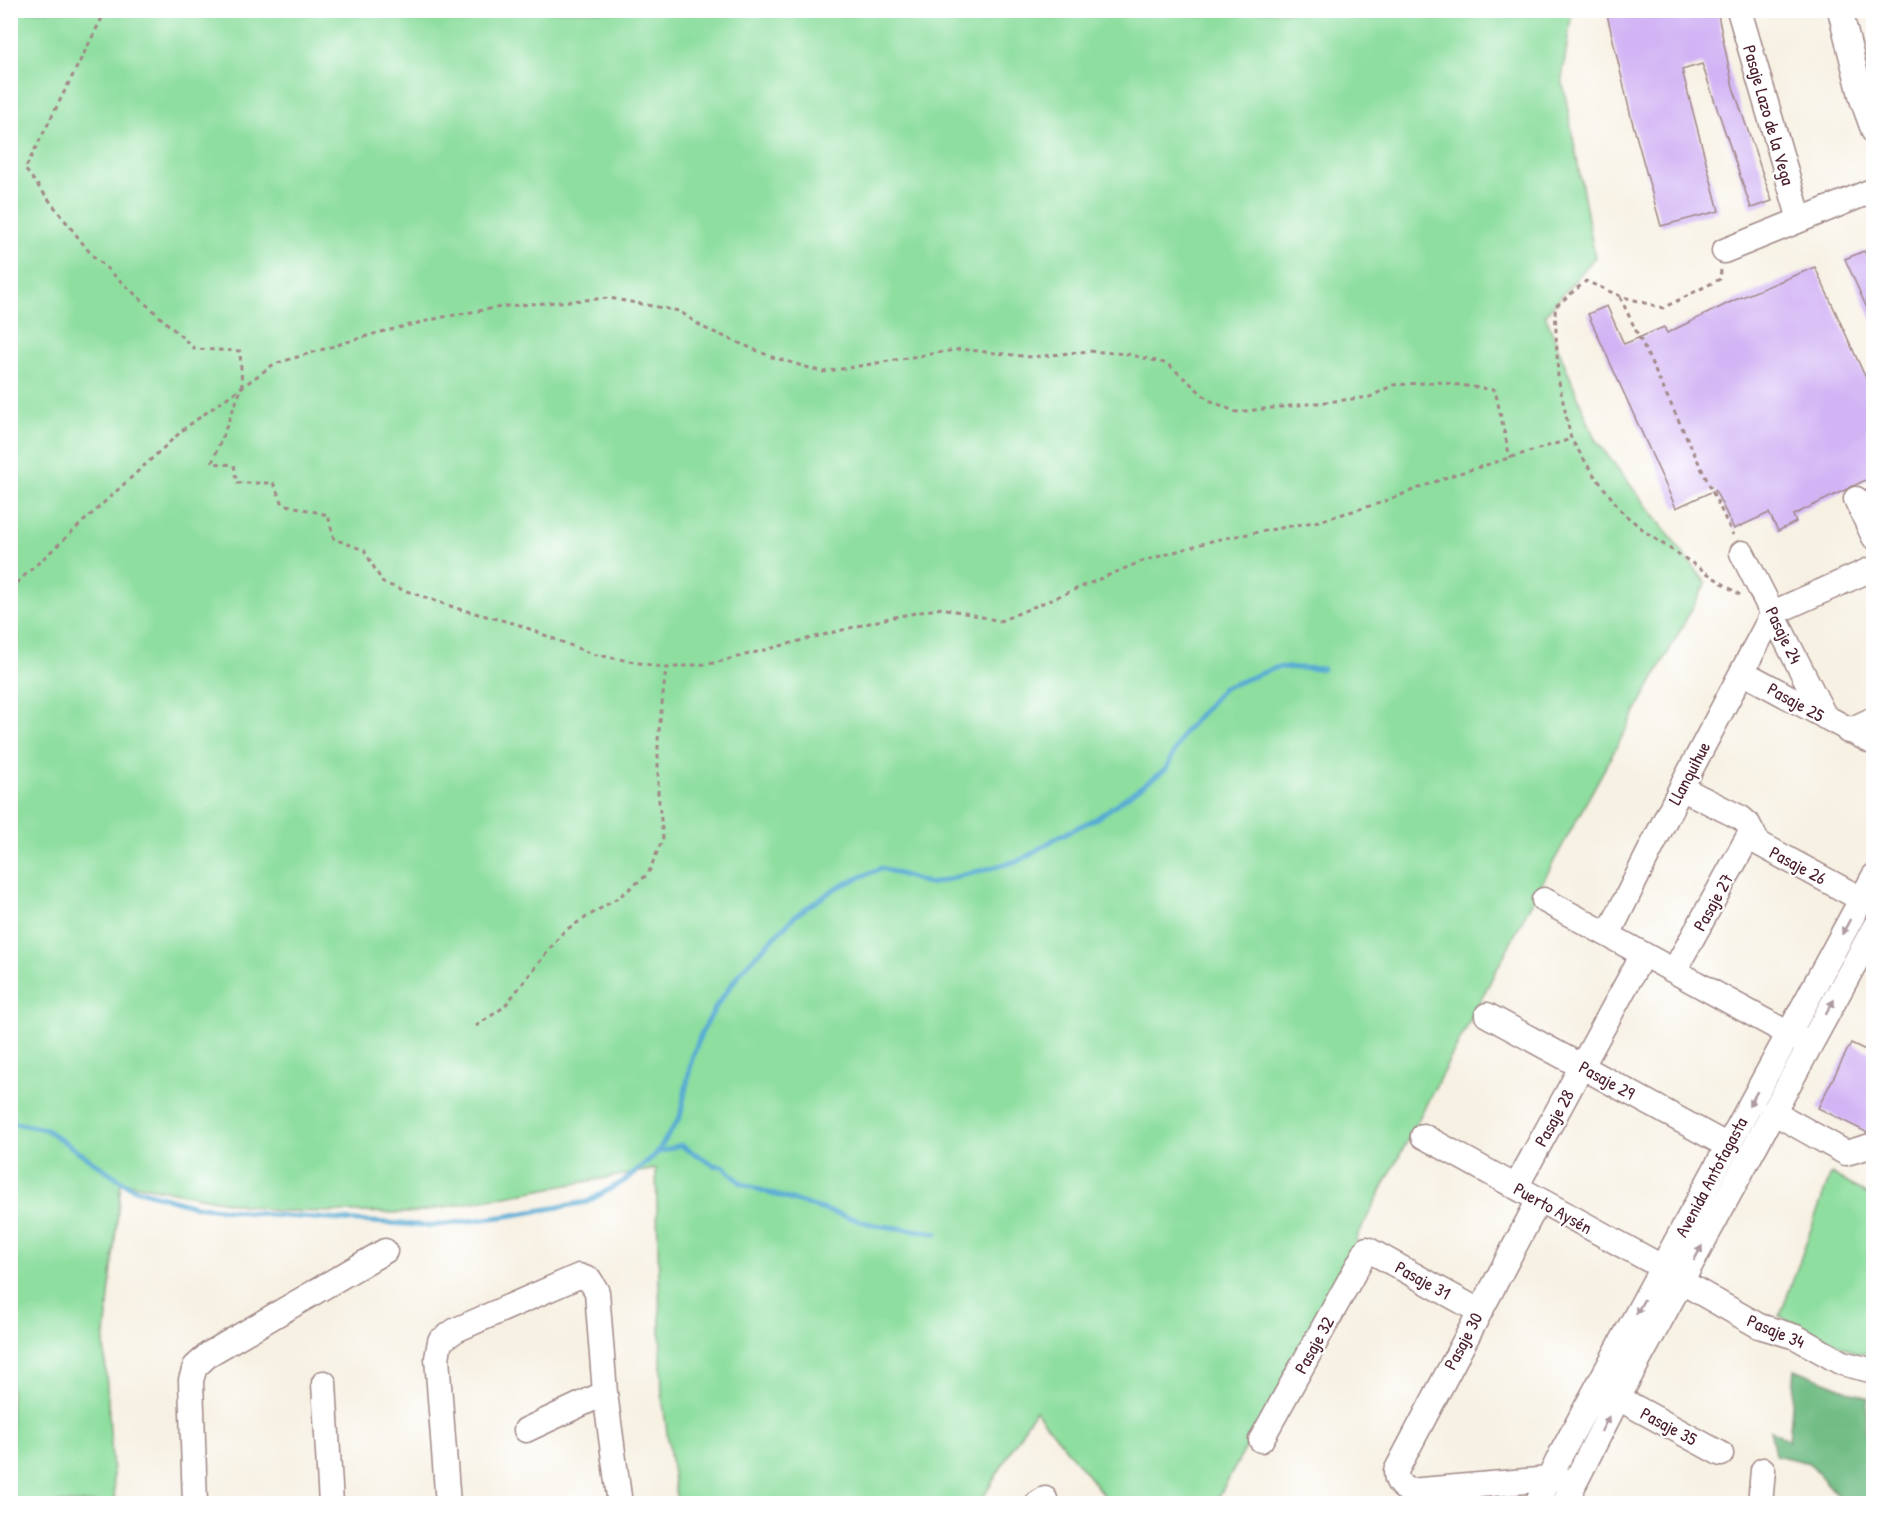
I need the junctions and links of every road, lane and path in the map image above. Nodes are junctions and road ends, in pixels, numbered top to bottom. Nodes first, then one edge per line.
1 (106, 10) edge
2 (1739, 10) edge
3 (1840, 10) edge
4 (1874, 132) edge
5 (1874, 190) edge
6 (1800, 220) junction
7 (1724, 251) joint
8 (1620, 296) junction
9 (242, 387) junction
10 (1571, 439) junction
11 (1510, 458) junction
12 (1856, 499) dead end
13 (1874, 537) edge
14 (1742, 553) joint
15 (1874, 568) edge
16 (10, 588) edge
17 (1773, 613) junction
18 (666, 668) junction
19 (1743, 673) junction
20 (1825, 717) junction
21 (1874, 719) edge
22 (1848, 731) junction
23 (1874, 744) edge
24 (1681, 788) junction
25 (1751, 832) junction
26 (1874, 876) edge
27 (1861, 899) junction
28 (1545, 900) dead end
29 (1874, 928) edge
30 (1608, 935) junction
31 (1643, 954) junction
32 (1674, 971) junction
33 (1487, 1015) dead end
34 (476, 1026) dead end
35 (1799, 1040) junction
36 (1582, 1066) junction
37 (1773, 1112) junction
38 (1423, 1136) dead end
39 (1874, 1145) edge
40 (1728, 1146) junction
41 (1516, 1187) junction
42 (1539, 1200) junction
43 (1366, 1249) joint
44 (385, 1251) dead end
45 (1662, 1267) junction
46 (1682, 1282) junction
47 (1479, 1311) junction
48 (1874, 1371) edge
49 (324, 1383) dead end
50 (605, 1393) junction
51 (1618, 1398) junction
52 (526, 1430) dead end
53 (1262, 1440) dead end
54 (1720, 1454) dead end
55 (1763, 1470) dead end
56 (1578, 1476) junction
57 (1549, 1479) junction
58 (195, 1503) edge
59 (331, 1503) edge
60 (448, 1503) edge
61 (620, 1503) edge
62 (1537, 1503) edge
63 (1564, 1503) edge
64 (1760, 1503) edge

1 - 9 path
2 - 6 street, Pasaje Lazo de la Vega
3 - 4 street
5 - 6 street
6 - 7 street
7 - 8 path
8 - 10 path
8 - 14 path
9 - 11 path
9 - 16 path
9 - 18 path
10 - 11 path
10 - 17 path
11 - 18 path
12 - 13 street
14 - 17 street, Pasaje 24
15 - 17 street
17 - 19 street, Llanquihue
17 - 20 street, Pasaje 24
18 - 34 path
19 - 20 street, Pasaje 25
19 - 24 street, Llanquihue
20 - 22 street, Pasaje 25
21 - 22 street
22 - 23 street, Pasaje 25
24 - 25 street, Pasaje 26
24 - 30 street, Llanquihue
25 - 27 street, Pasaje 26
25 - 32 street, Pasaje 27
26 - 27 street, Avenida Antofagasta
27 -> 35 street, Avenida Antofagasta
28 - 30 street
35 -> 29 street, Avenida Antofagasta
30 - 31 street
31 - 32 street
31 - 36 street, Pasaje 28
32 - 35 street
33 - 36 street, Pasaje 29
35 - 37 street, Avenida Antofagasta
35 -> 40 street, Avenida Antofagasta
36 - 40 street, Pasaje 29
36 - 41 street, Pasaje 28
37 - 39 street
46 -> 37 street, Avenida Antofagasta
38 - 41 street, Puerto Aysén
40 - 45 street, Avenida Antofagasta
41 - 42 street, Puerto Aysén
42 - 45 street, Puerto Aysén
42 - 47 street, Pasaje 30
43 - 47 street, Pasaje 31
43 - 53 street, Pasaje 32
44 - 58 street
45 - 46 street, Puerto Aysén
45 -> 57 street, Avenida Antofagasta
46 - 48 street, Pasaje 34
46 - 51 street, Avenida Antofagasta
47 - 57 street, Pasaje 30
49 - 59 street
50 - 52 street
50 - 60 street
50 - 61 street
51 - 54 street, Pasaje 35
56 -> 51 street, Avenida Antofagasta
55 - 64 street
56 - 57 street
56 - 63 street, Avenida Antofagasta
57 - 62 street, Avenida Antofagasta

